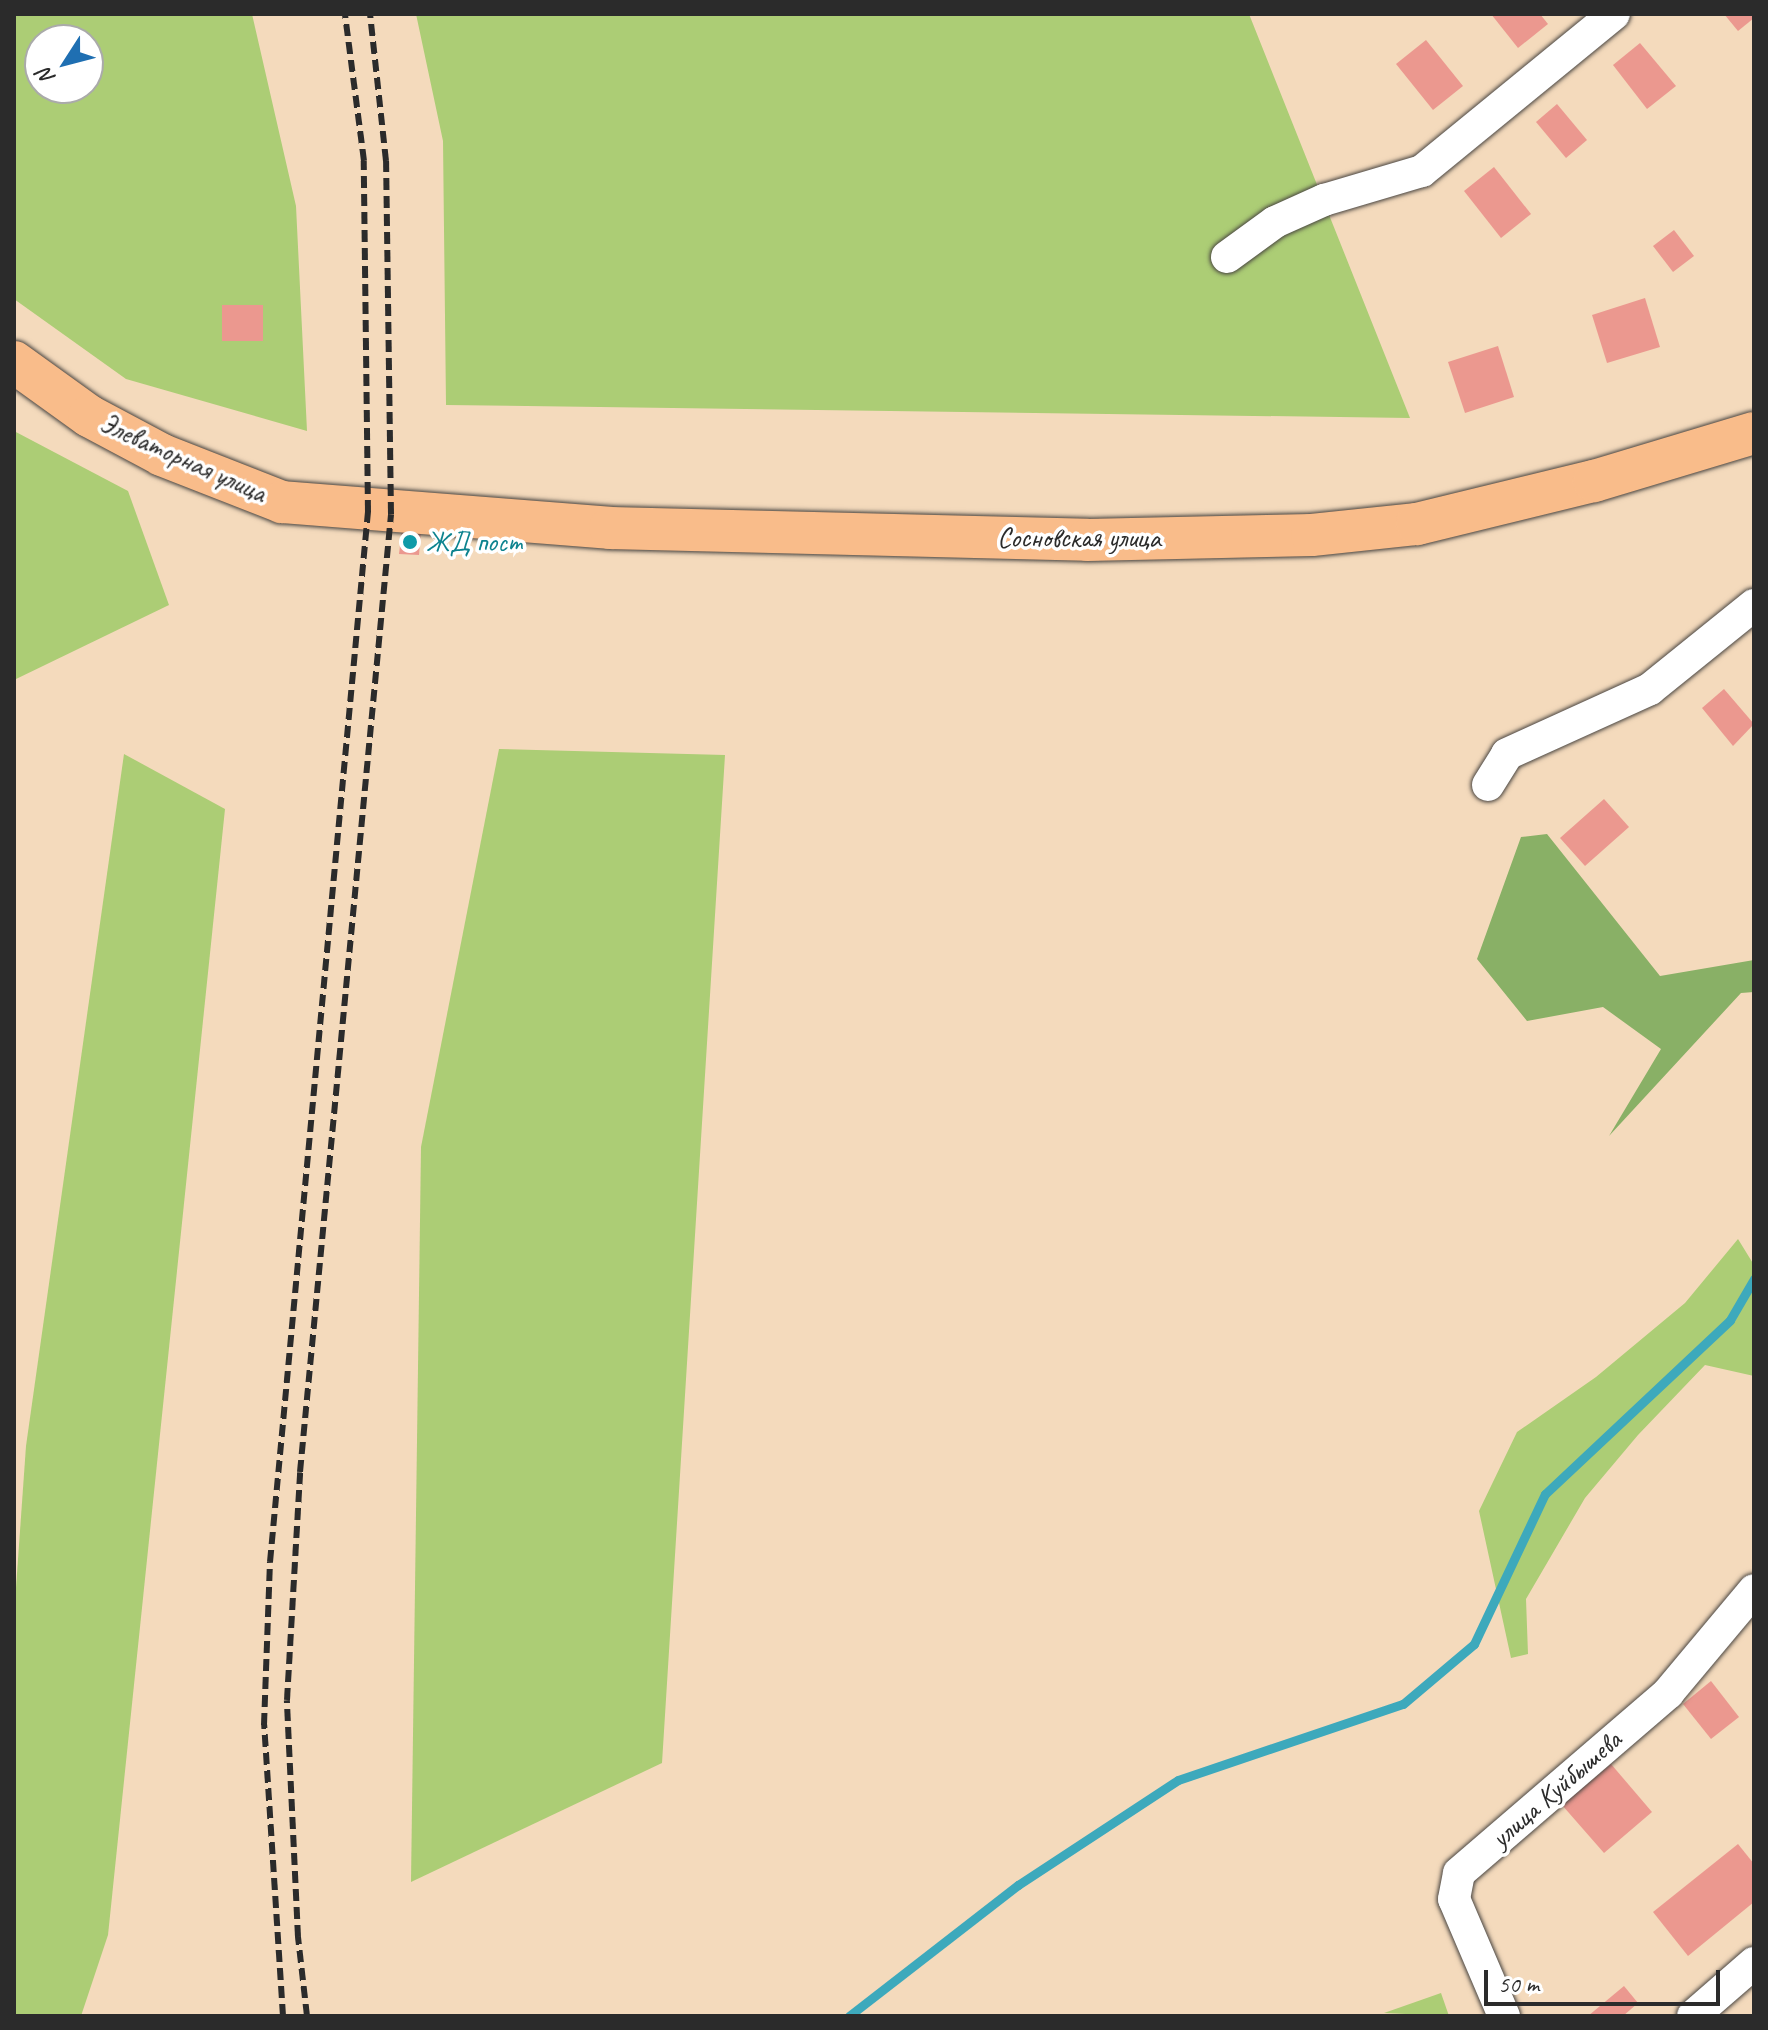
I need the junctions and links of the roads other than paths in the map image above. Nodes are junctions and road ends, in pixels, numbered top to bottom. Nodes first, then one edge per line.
1 (1614, 14) edge
2 (1227, 257) dead end
3 (14, 362) edge
4 (1754, 433) edge
5 (379, 513) joint
6 (1754, 605) edge
7 (1488, 785) dead end
8 (1754, 1590) edge
9 (1754, 1963) edge
10 (1504, 2016) edge
11 (1693, 2016) edge

1 - 2 street
3 - 5 main road, Элеваторная улица
4 - 5 main road, Сосновская улица
6 - 7 street
8 - 10 street, улица Куйбышева
9 - 11 street

